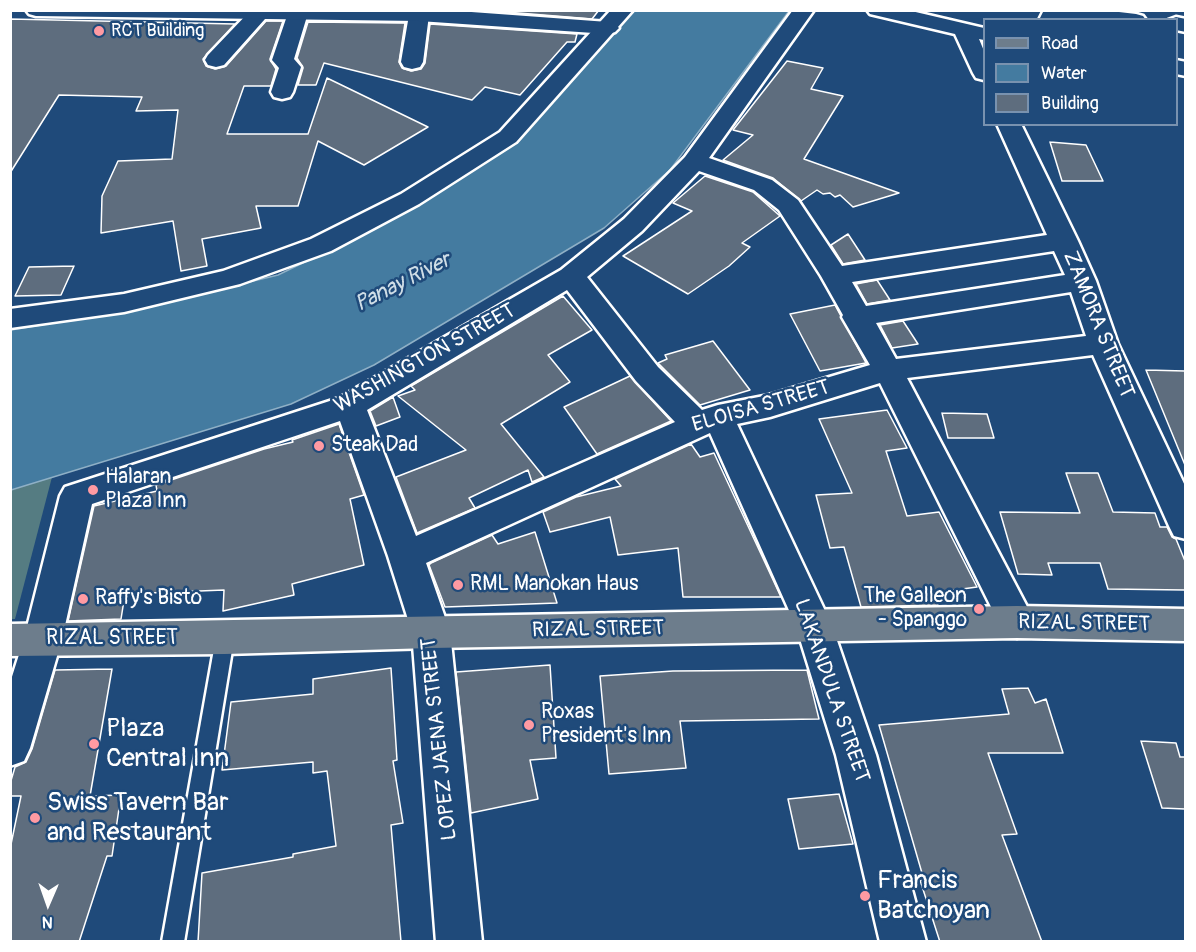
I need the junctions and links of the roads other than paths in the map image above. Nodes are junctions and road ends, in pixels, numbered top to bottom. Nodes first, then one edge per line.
1 (36, 10) edge
2 (804, 10) edge
3 (877, 10) edge
4 (262, 11) edge
5 (298, 13) junction
6 (419, 15) junction
7 (1050, 18) edge
8 (1115, 18) edge
9 (615, 19) edge
10 (975, 33) edge
11 (216, 60) dead end
12 (412, 62) dead end
13 (983, 69) edge
14 (282, 92) dead end
15 (1010, 126) edge
16 (694, 162) junction
17 (1065, 241) junction
18 (571, 276) junction
19 (835, 276) junction
20 (1082, 281) junction
21 (856, 317) junction
22 (10, 319) edge
23 (1103, 344) junction
24 (888, 370) junction
25 (350, 406) junction
26 (707, 420) junction
27 (1185, 526) edge
28 (406, 556) junction
29 (1017, 622) junction
30 (1185, 625) edge
31 (814, 626) junction
32 (431, 632) junction
33 (225, 638) junction
34 (27, 639) edge
35 (10, 748) edge
36 (173, 942) edge
37 (459, 942) edge
38 (903, 942) edge

1 - 4 street
2 - 16 street, WASHINGTON STREET
3 - 10 street
4 - 5 street
4 - 11 street
5 - 6 street
5 - 14 street
6 - 9 street
6 - 12 street
7 - 8 street
9 - 22 street
10 - 13 street
15 - 17 street, ZAMORA STREET
16 - 18 street, WASHINGTON STREET
16 - 19 street
17 - 19 street
17 - 20 street, ZAMORA STREET
18 - 25 street, WASHINGTON STREET
18 - 26 street, LAKANDULA STREET
19 - 21 street
20 - 21 street
20 - 23 street, ZAMORA STREET
21 - 24 street
23 - 24 street, ELOISA STREET
23 - 27 street, ZAMORA STREET
24 - 26 street, ELOISA STREET
24 - 29 street
25 - 28 street, LOPEZ JAENA STREET
25 - 34 street, WASHINGTON STREET
26 - 28 street, ELOISA STREET
26 - 31 street, LAKANDULA STREET
28 - 32 street, LOPEZ JAENA STREET
29 - 30 main road, RIZAL STREET
29 - 31 main road, RIZAL STREET
31 - 32 main road, RIZAL STREET
31 - 38 street, LAKANDULA STREET
32 - 33 main road, RIZAL STREET
32 - 37 street, LOPEZ JAENA STREET
33 - 34 main road, RIZAL STREET
33 - 36 lane
34 - 35 street

